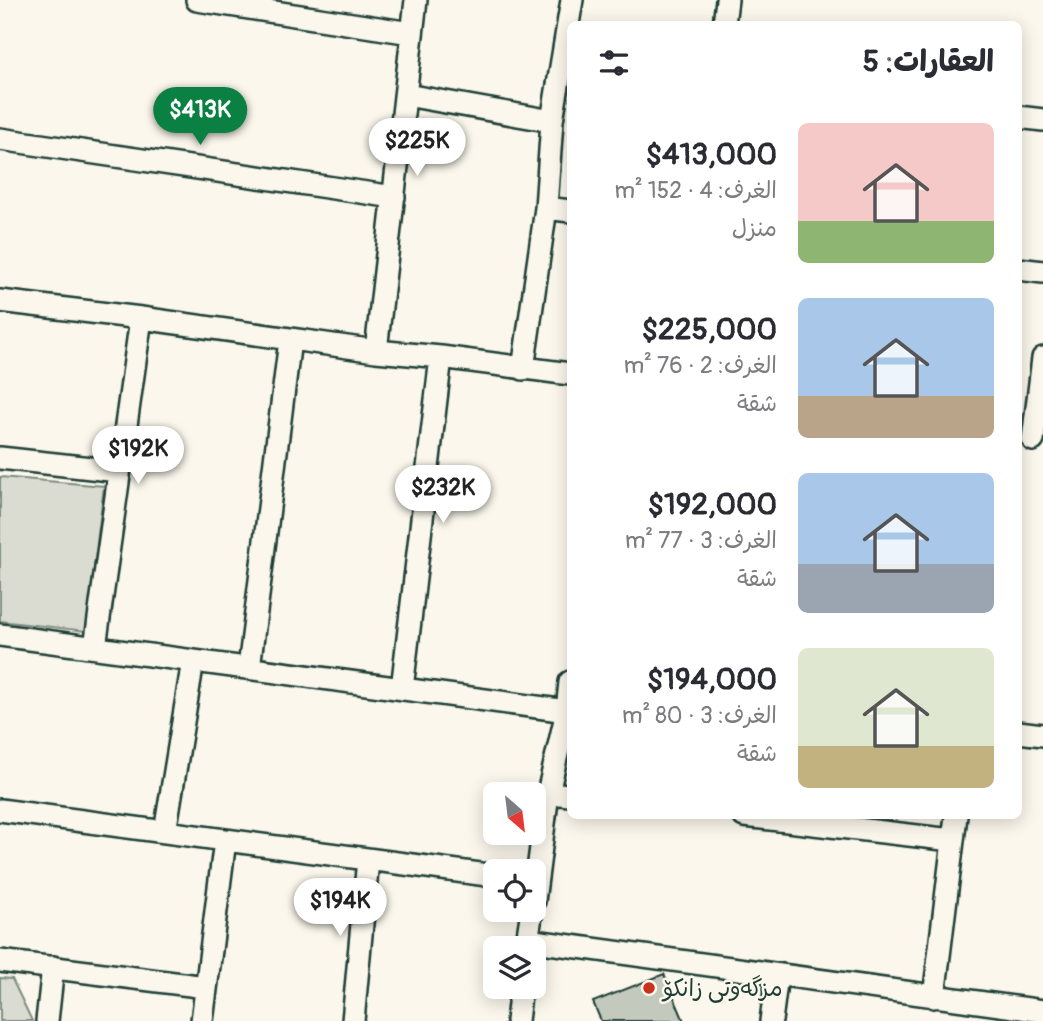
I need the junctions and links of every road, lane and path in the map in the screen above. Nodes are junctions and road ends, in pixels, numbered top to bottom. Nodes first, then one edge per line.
1 (197, 0) edge
2 (416, 0) edge
3 (572, 0) edge
4 (727, 0) edge
5 (255, 4) edge
6 (570, 21) edge
7 (724, 21) edge
8 (411, 33) junction
9 (567, 55) edge
10 (406, 95) junction
11 (1022, 117) edge
12 (1043, 120) edge
13 (552, 121) junction
14 (0, 139) edge
15 (394, 197) junction
16 (546, 208) junction
17 (567, 211) edge
18 (1022, 269) edge
19 (1043, 272) edge
20 (0, 301) edge
21 (141, 318) junction
22 (290, 340) junction
23 (376, 351) junction
24 (441, 357) junction
25 (1043, 358) edge
26 (523, 369) junction
27 (567, 374) edge
28 (1031, 440) edge
29 (0, 458) edge
30 (119, 471) junction
31 (0, 635) edge
32 (95, 647) junction
33 (193, 661) junction
34 (249, 668) junction
35 (402, 689) junction
36 (567, 711) joint
37 (1022, 732) edge
38 (1043, 734) edge
39 (548, 793) junction
40 (567, 795) edge
41 (0, 810) edge
42 (770, 819) edge
43 (956, 819) edge
44 (165, 832) junction
45 (225, 840) junction
46 (952, 840) junction
47 (368, 859) junction
48 (539, 859) edge
49 (483, 874) edge
50 (546, 946) edge
51 (0, 961) edge
52 (53, 967) junction
53 (777, 975) junction
54 (206, 987) junction
55 (934, 997) junction
56 (520, 999) edge
57 (959, 1011) edge
58 (1043, 1011) edge
59 (47, 1021) edge
60 (202, 1021) edge
61 (353, 1021) edge
62 (517, 1021) edge
63 (771, 1021) edge

1 - 5 street
2 - 8 street
3 - 6 street
4 - 7 street
5 - 8 street
8 - 10 street
9 - 13 street
10 - 13 street
10 - 15 street
11 - 12 street
13 - 16 street
14 - 15 street
15 - 23 street
16 - 17 street
16 - 26 street
18 - 19 street
20 - 21 street
21 - 22 street
21 - 30 street
22 - 23 street
22 - 34 street
23 - 24 street
24 - 26 street
24 - 35 street
25 - 28 street
26 - 27 street
29 - 30 street
30 - 32 street
31 - 32 street
32 - 33 street
33 - 34 street
33 - 44 street
34 - 35 street
35 - 36 street
36 - 39 street
37 - 38 street
39 - 40 street
39 - 48 street
41 - 44 street
42 - 46 street
43 - 46 street
44 - 45 street
45 - 47 street
45 - 54 street
46 - 55 street
47 - 49 street
47 - 61 street
50 - 53 street
51 - 52 street
52 - 54 street
52 - 59 street
53 - 55 street
53 - 63 street
54 - 60 street
55 - 57 street
56 - 62 street
57 - 58 street

